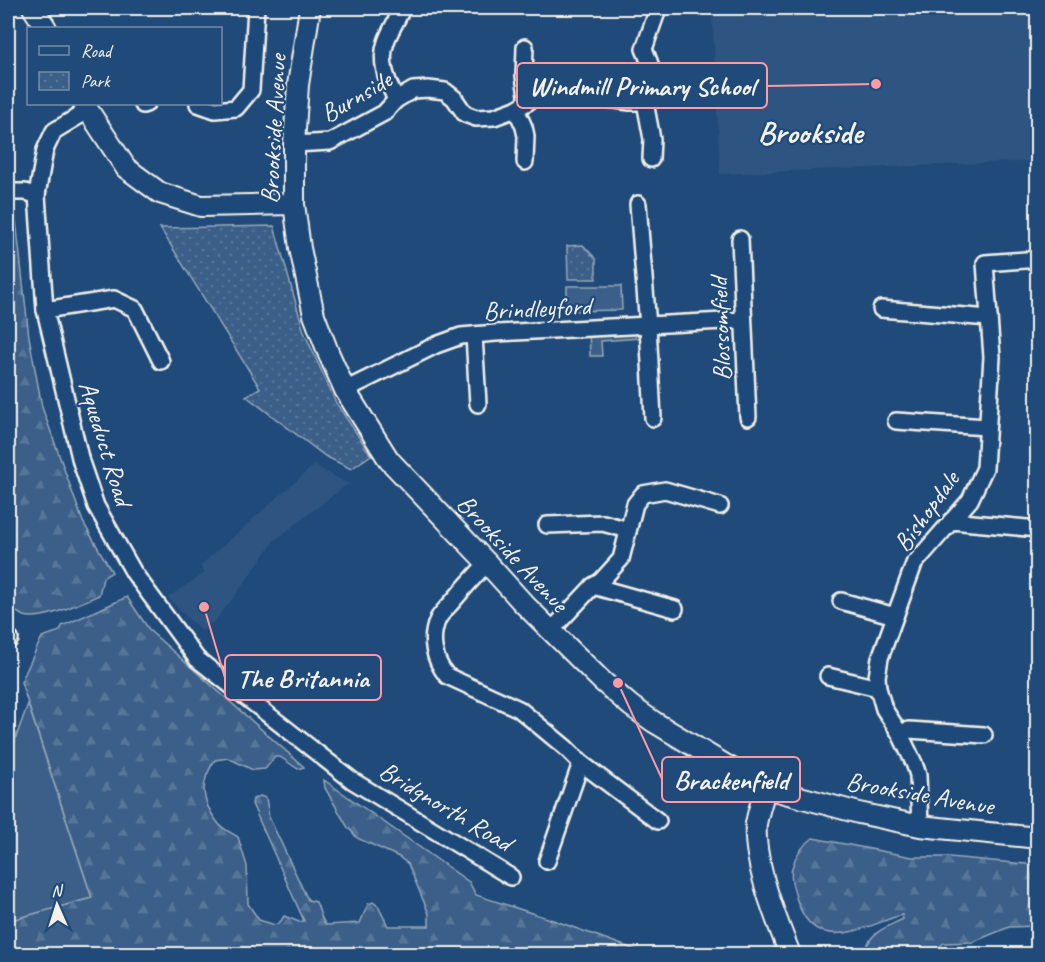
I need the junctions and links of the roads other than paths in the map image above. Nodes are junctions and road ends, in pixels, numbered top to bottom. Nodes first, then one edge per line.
1 (33, 8) edge
2 (256, 8) edge
3 (310, 8) edge
4 (402, 8) edge
5 (657, 8) edge
6 (45, 27) edge
7 (525, 47) dead end
8 (396, 100) junction
9 (645, 102) junction
10 (201, 105) edge
11 (522, 106) junction
12 (86, 107) edge
13 (294, 144) junction
14 (651, 159) dead end
15 (525, 162) dead end
16 (8, 192) edge
17 (37, 195) junction
18 (294, 204) junction
19 (638, 204) dead end
20 (740, 239) dead end
21 (1038, 259) edge
22 (881, 309) dead end
23 (45, 310) junction
24 (989, 318) junction
25 (743, 320) junction
26 (648, 326) junction
27 (474, 335) junction
28 (161, 361) dead end
29 (345, 390) junction
30 (478, 405) dead end
31 (748, 417) dead end
32 (653, 418) dead end
33 (896, 421) dead end
34 (987, 427) junction
35 (720, 506) dead end
36 (951, 521) junction
37 (547, 525) dead end
38 (1038, 529) edge
39 (628, 530) junction
40 (487, 563) junction
41 (593, 586) junction
42 (841, 601) dead end
43 (675, 609) dead end
44 (895, 616) junction
45 (550, 632) junction
46 (828, 676) dead end
47 (878, 688) junction
48 (899, 732) junction
49 (984, 735) dead end
50 (581, 763) junction
51 (353, 781) joint
52 (766, 788) junction
53 (658, 821) dead end
54 (920, 826) junction
55 (1038, 838) edge
56 (547, 861) dead end
57 (511, 877) dead end
58 (790, 954) edge

1 - 6 street
2 - 10 street
3 - 13 street, Brookside Avenue
4 - 8 street
5 - 9 street
7 - 11 street
8 - 11 street, Burnside
8 - 13 street, Burnside
9 - 11 street, Burnside
9 - 14 street
11 - 15 street
12 - 17 street, Aqueduct Road
12 - 18 street
13 - 18 street, Brookside Avenue
16 - 17 street
17 - 23 street, Aqueduct Road
18 - 29 street, Brookside Avenue
19 - 26 street
20 - 25 street, Blossomfield
21 - 24 street, Bishopdale
22 - 24 street
23 - 28 street
23 - 51 street, Aqueduct Road
24 - 34 street, Bishopdale
25 - 26 street, Brindleyford
25 - 31 street, Blossomfield
26 - 27 street, Brindleyford
26 - 32 street
27 - 29 street, Brindleyford
27 - 30 street
29 - 40 street, Brookside Avenue
33 - 34 street
34 - 36 street, Bishopdale
35 - 39 street
36 - 38 street
36 - 44 street, Bishopdale
37 - 39 street
39 - 41 street
40 - 45 street, Brookside Avenue
40 - 50 street
41 - 43 street
41 - 45 street
42 - 44 street
44 - 47 street, Bishopdale
45 - 52 street, Brookside Avenue
46 - 47 street
47 - 48 street, Bishopdale
48 - 49 street
48 - 54 street, Bishopdale
50 - 53 street
50 - 56 street
51 - 57 street, Bridgnorth Road
52 - 54 street, Brookside Avenue
52 - 58 street
54 - 55 street, Brookside Avenue

